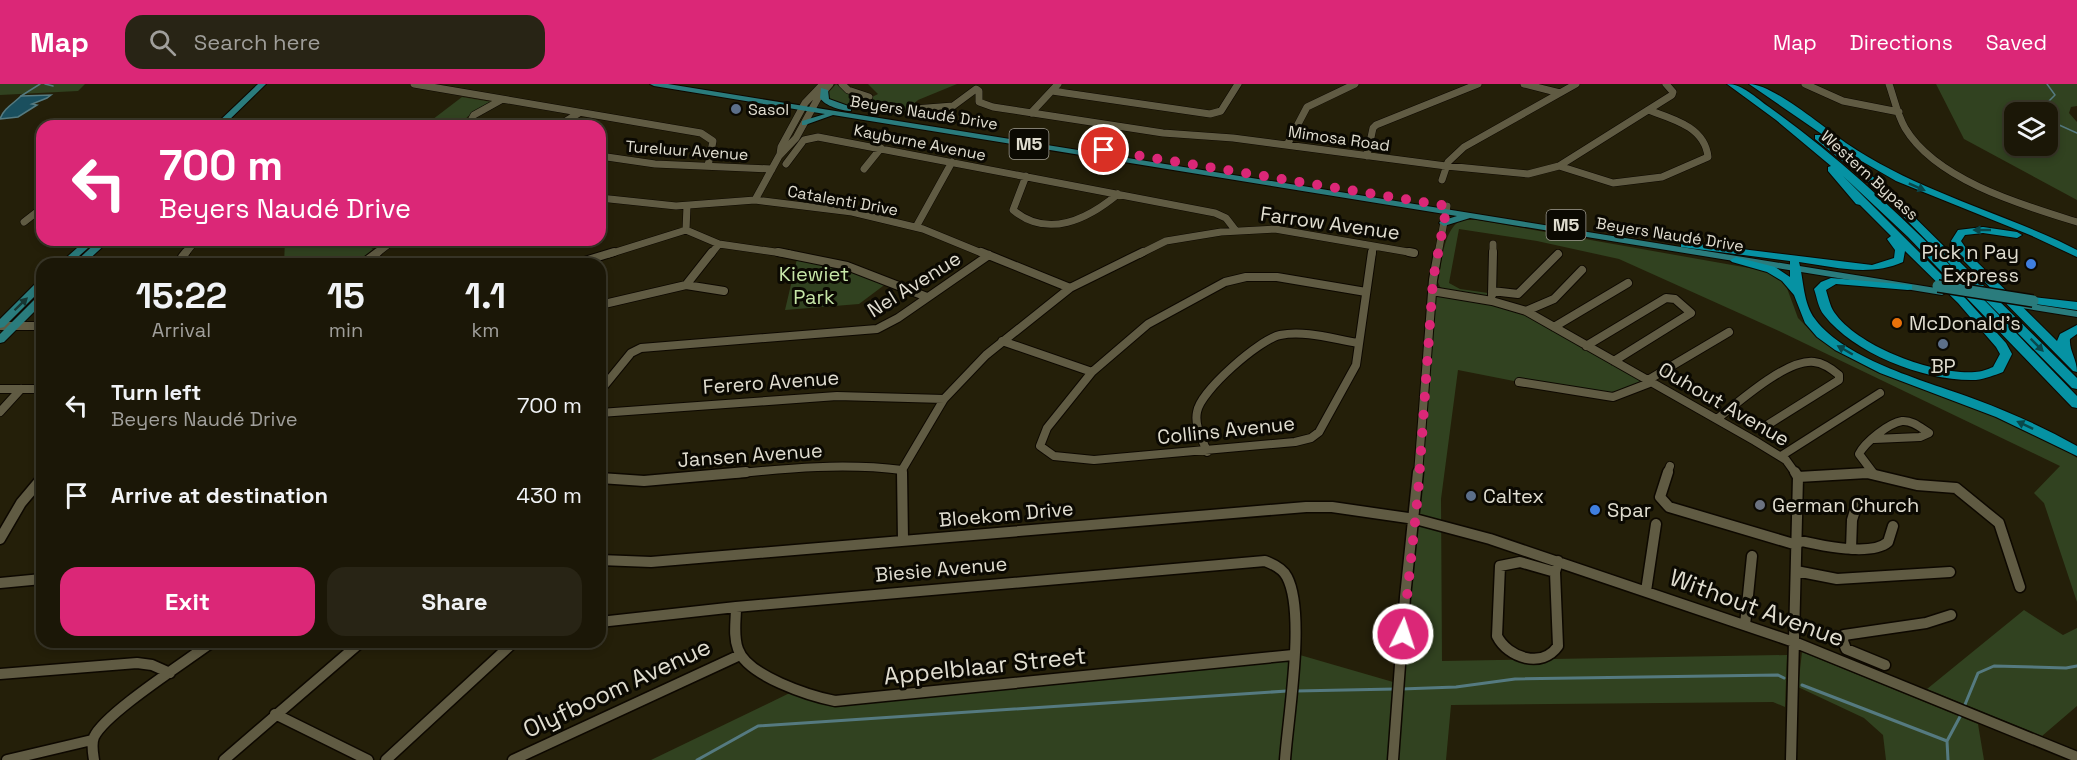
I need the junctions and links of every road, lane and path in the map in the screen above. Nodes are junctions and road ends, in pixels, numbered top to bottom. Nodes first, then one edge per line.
1 (253, 84) edge
2 (262, 84) edge
3 (414, 84) edge
4 (654, 84) edge
5 (690, 84) edge
6 (842, 84) edge
7 (982, 84) edge
8 (1058, 84) edge
9 (1238, 84) edge
10 (1355, 84) edge
11 (1478, 84) edge
12 (1524, 84) edge
13 (1576, 84) edge
14 (1666, 84) edge
15 (1731, 84) edge
16 (1743, 84) edge
17 (1753, 84) edge
18 (1804, 84) edge
19 (1888, 84) edge
20 (826, 86) edge
21 (977, 91) junction
22 (1052, 91) junction
23 (1560, 93) junction
24 (869, 97) dead end
25 (501, 100) junction
26 (808, 106) junction
27 (914, 109) dead end
28 (1648, 110) junction
29 (851, 112) junction
30 (1031, 112) junction
31 (1899, 112) junction
32 (579, 113) junction
33 (1773, 114) junction
34 (216, 120) edge
35 (224, 120) edge
36 (471, 120) edge
37 (568, 120) edge
38 (805, 123) junction
39 (1287, 145) junction
40 (881, 148) junction
41 (779, 156) junction
42 (1367, 156) junction
43 (606, 157) edge
44 (952, 162) junction
45 (786, 164) dead end
46 (708, 166) junction
47 (1446, 166) junction
48 (1559, 166) junction
49 (772, 169) junction
50 (864, 169) dead end
51 (1026, 176) junction
52 (1442, 180) dead end
53 (1118, 194) junction
54 (1855, 194) junction
55 (606, 199) edge
56 (755, 200) junction
57 (687, 206) junction
58 (1447, 209) junction
59 (36, 213) edge
60 (1474, 216) junction
61 (24, 222) dead end
62 (2077, 222) edge
63 (1444, 223) junction
64 (916, 227) junction
65 (686, 230) junction
66 (1236, 231) junction
67 (719, 244) junction
68 (1493, 244) dead end
69 (1685, 244) junction
70 (85, 246) edge
71 (98, 246) edge
72 (191, 246) edge
73 (386, 246) edge
74 (1373, 246) junction
75 (1414, 253) dead end
76 (1558, 254) dead end
77 (2077, 254) edge
78 (990, 255) junction
79 (71, 258) edge
80 (85, 258) edge
81 (182, 258) edge
82 (370, 258) edge
83 (595, 258) edge
84 (1736, 260) junction
85 (2077, 260) edge
86 (1795, 266) junction
87 (1582, 270) dead end
88 (1628, 283) dead end
89 (686, 285) junction
90 (1908, 287) junction
91 (1070, 288) junction
92 (36, 289) edge
93 (1940, 289) junction
94 (724, 291) dead end
95 (1432, 291) junction
96 (1366, 292) junction
97 (1492, 296) junction
98 (927, 297) junction
99 (1801, 299) junction
100 (606, 303) edge
101 (36, 304) edge
102 (2030, 304) junction
103 (2077, 307) edge
104 (1526, 311) junction
105 (2077, 314) edge
106 (0, 325) edge
107 (15, 326) junction
108 (36, 326) edge
109 (1554, 327) junction
110 (2077, 329) edge
111 (1729, 332) dead end
112 (0, 340) edge
113 (1002, 341) junction
114 (1358, 343) junction
115 (1586, 346) junction
116 (1614, 361) junction
117 (2077, 367) edge
118 (1092, 372) junction
119 (1650, 381) junction
120 (1519, 382) dead end
121 (606, 384) edge
122 (2077, 384) edge
123 (0, 389) edge
124 (21, 389) junction
125 (36, 389) edge
126 (1880, 393) dead end
127 (944, 399) junction
128 (2077, 404) edge
129 (0, 412) edge
130 (606, 413) edge
131 (1717, 419) junction
132 (1761, 429) dead end
133 (1874, 439) junction
134 (1207, 452) junction
135 (2077, 452) edge
136 (1780, 456) junction
137 (1670, 466) dead end
138 (902, 470) junction
139 (1874, 474) junction
140 (1798, 477) junction
141 (606, 479) edge
142 (36, 485) edge
143 (1857, 504) dead end
144 (1415, 519) junction
145 (1656, 524) dead end
146 (1893, 526) dead end
147 (0, 538) edge
148 (903, 540) junction
149 (1797, 543) junction
150 (1851, 549) junction
151 (1752, 556) dead end
152 (606, 561) edge
153 (1557, 566) junction
154 (1796, 571) junction
155 (1950, 572) dead end
156 (36, 580) edge
157 (0, 583) edge
158 (2020, 587) dead end
159 (1646, 591) junction
160 (736, 607) junction
161 (1951, 615) dead end
162 (606, 621) edge
163 (1745, 625) junction
164 (1794, 642) junction
165 (204, 648) edge
166 (354, 648) edge
167 (507, 648) edge
168 (1846, 649) junction
169 (740, 655) junction
170 (1293, 656) junction
171 (1845, 662) junction
172 (1885, 665) dead end
173 (170, 673) junction
174 (0, 674) edge
175 (275, 714) junction
176 (92, 740) junction
177 (2077, 757) edge
178 (7, 760) edge
179 (94, 760) edge
180 (224, 760) edge
181 (368, 760) edge
182 (386, 760) edge
183 (513, 760) edge
184 (1285, 760) edge
185 (1394, 760) edge
186 (1791, 760) edge

1 - 34 main road
2 - 35 main road
3 - 25 street
4 - 26 main road, Beyers Naudé Drive / M5
5 - 26 main road, Beyers Naudé Drive / M5
6 - 24 street
7 - 21 street
8 - 22 street
9 - 22 street
10 - 39 street
11 - 42 street
12 - 23 street
13 - 23 street
14 - 28 street, Mimosa Road
15 - 33 highway, Western Bypass
16 -> 122 highway, Western Bypass
17 -> 77 highway
18 - 31 street
19 - 31 street
20 - 26 street
20 - 29 main road
21 - 27 street
21 - 30 street, Mimosa Road
22 - 30 street
23 - 47 street
25 - 32 street
25 - 36 street
26 - 29 main road, Beyers Naudé Drive / M5
26 - 38 street
26 - 41 street
28 - 48 street, Mimosa Road
28 - 48 street
29 - 38 main road
29 - 58 main road, Beyers Naudé Drive / M5
30 - 39 street, Mimosa Road
31 - 62 street
32 - 37 street
32 - 46 street
33 - 54 highway
33 - 128 highway, Western Bypass
38 - 41 street
39 - 42 street, Mimosa Road
40 - 44 street, Kayburne Avenue
40 - 45 street, Kayburne Avenue
40 - 50 street
41 - 49 street
42 - 47 street, Mimosa Road
43 - 46 street, Tureluur Avenue
44 - 51 street, Kayburne Avenue
44 - 64 street
46 - 49 street, Tureluur Avenue
47 - 48 street, Mimosa Road
47 - 52 street
49 - 56 street
51 - 53 street, Kayburne Avenue
51 - 53 street
53 - 66 street, Kayburne Avenue
54 - 69 highway
54 - 90 highway
55 - 57 street, Catalenti Drive
56 - 57 street, Catalenti Drive
56 - 64 street, Catalenti Drive
57 - 65 street
58 - 60 main road, Beyers Naudé Drive / M5
58 - 63 street
58 - 69 main road, Beyers Naudé Drive / M5
59 - 61 street
60 - 63 main road
60 - 84 main road, Beyers Naudé Drive / M5
63 - 95 street
64 - 78 street, Catalenti Drive
65 - 67 street
65 - 83 street
66 - 74 street, Farrow Avenue
66 - 91 street, Farrow Avenue
67 - 89 street
67 - 98 street
68 - 97 street
69 - 86 main road, Beyers Naudé Drive / M5
70 - 79 main road
71 - 80 main road
72 - 81 street
73 - 82 street
74 - 75 street, Farrow Avenue
74 - 96 street, Collins Avenue
76 - 97 street
78 - 91 street, Catalenti Drive
78 - 98 street, Nel Avenue
84 - 86 main road, Beyers Naudé Drive / M5
84 - 99 highway
85 -> 117 highway
86 - 90 main road, Beyers Naudé Drive / M5
86 - 93 main road, Beyers Naudé Drive / M5
86 - 99 highway
87 - 104 street
88 - 109 street
89 - 94 street
89 - 100 street
90 - 93 main road, Beyers Naudé Drive / M5
91 - 113 street, Farrow Avenue
106 -> 92 main road
93 - 102 main road, Beyers Naudé Drive / M5
95 - 97 street, Ouhout Avenue
95 - 144 street
96 - 114 street, Collins Avenue
96 - 118 street
97 - 104 street, Ouhout Avenue
98 - 121 street, Nel Avenue
135 -> 99 highway
101 - 107 main road
102 - 103 highway
102 - 105 main road, Beyers Naudé Drive / M5
104 - 109 street, Ouhout Avenue
106 - 107 street
107 - 108 street
107 - 112 main road
109 - 115 street, Ouhout Avenue
110 - 117 highway
111 - 119 street
113 - 118 street
113 - 127 street, Farrow Avenue
114 - 134 street, Collins Avenue
114 - 134 street
115 - 116 street, Ouhout Avenue
115 - 116 street
116 - 119 street, Ouhout Avenue
118 - 134 street, Collins Avenue
119 - 120 street
119 - 131 street, Ouhout Avenue
123 - 124 street
124 - 125 street
124 - 129 street
126 - 136 street
127 - 130 street, Ferero Avenue
127 - 138 street, Farrow Avenue
131 - 132 street
131 - 136 street, Ouhout Avenue
133 - 133 street
133 - 139 street
136 - 140 street, Ouhout Avenue
137 - 149 street
138 - 141 street, Jansen Avenue
138 - 148 street
139 - 140 street
139 - 158 street
140 - 149 street
142 - 147 street
143 - 150 street
144 - 148 street, Bloekom Drive
144 - 153 street, Without Avenue
144 - 185 street
145 - 159 street
146 - 150 street
148 - 152 street, Bloekom Drive
149 - 150 street
149 - 154 street
151 - 163 street
153 - 153 street
153 - 159 street, Without Avenue
154 - 155 street
154 - 164 street
156 - 157 street
159 - 163 street, Without Avenue
160 - 162 street, Biesie Avenue
160 - 169 street
160 - 170 street, Biesie Avenue
161 - 168 street
163 - 164 street, Without Avenue
164 - 171 street, Without Avenue
164 - 186 street
165 - 173 street
166 - 175 street
167 - 182 street
168 - 171 street
168 - 172 street
169 - 170 street, Appelblaar Street
169 - 183 street, Olyfboom Avenue
170 - 184 street
171 - 177 street, Without Avenue
173 - 174 street
173 - 176 street
175 - 180 street
175 - 181 street
176 - 178 street
176 - 179 street

